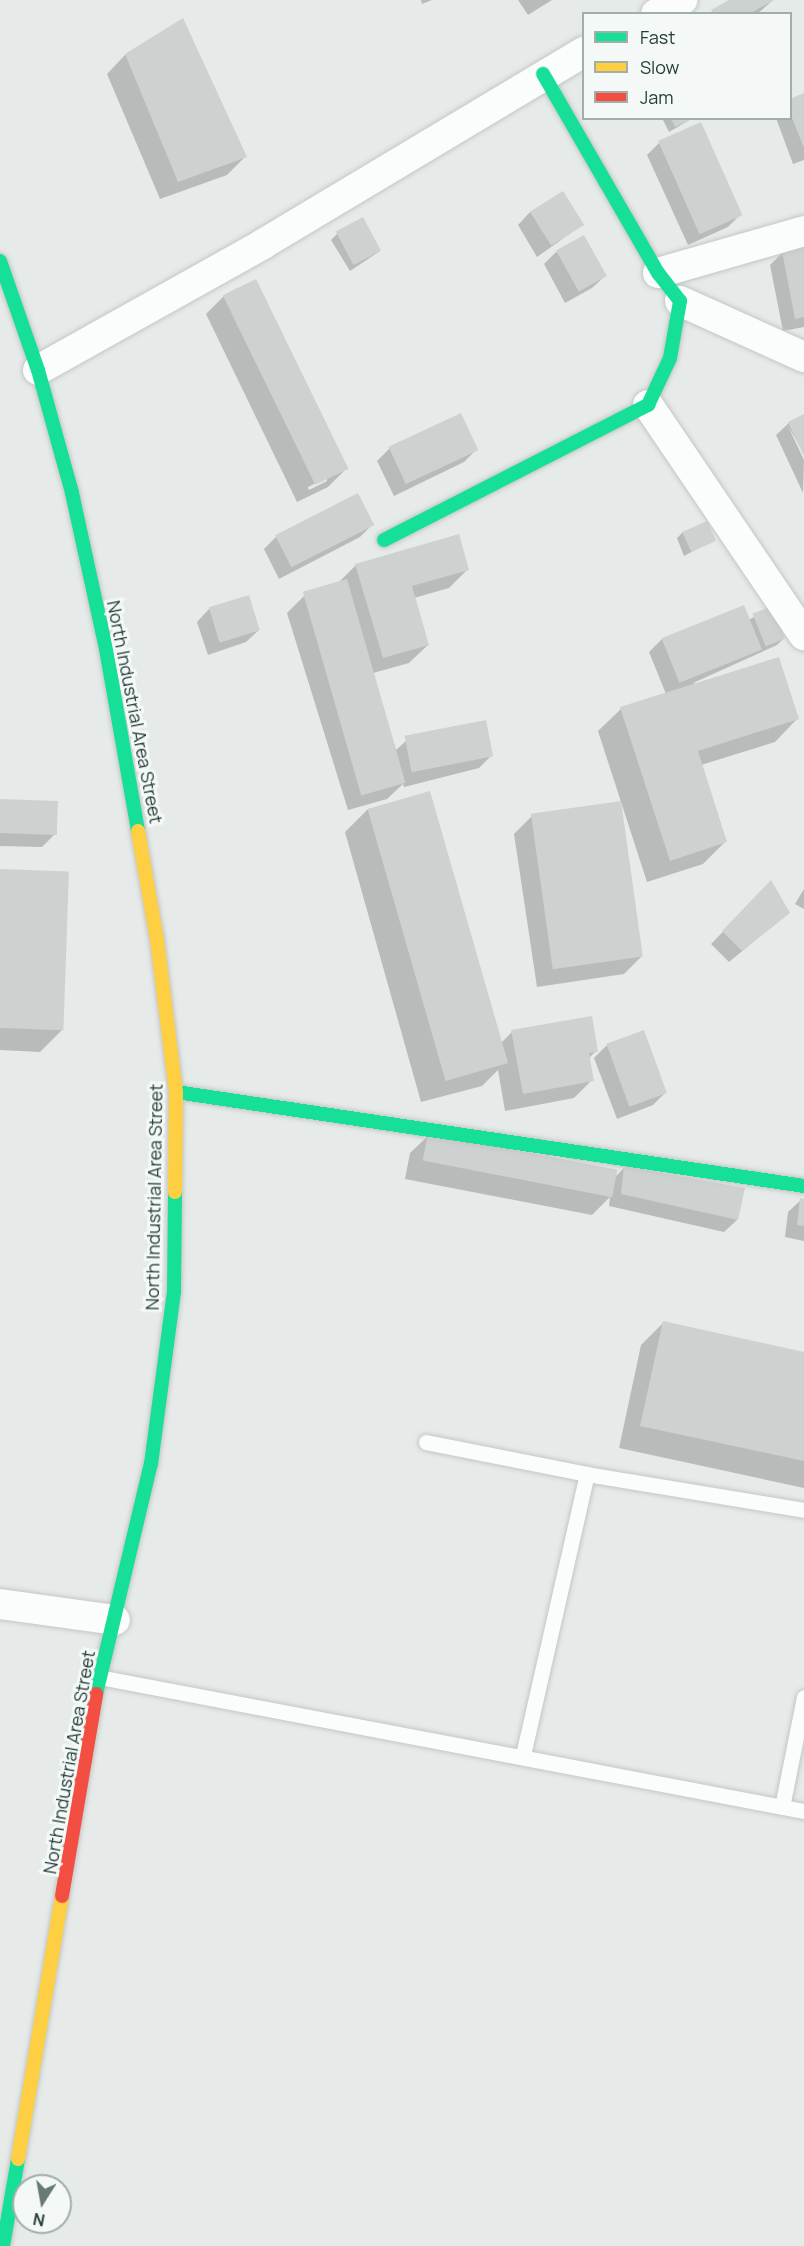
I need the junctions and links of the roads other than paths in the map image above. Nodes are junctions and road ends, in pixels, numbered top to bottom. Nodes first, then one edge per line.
1 (682, 0) edge
2 (660, 12) edge
3 (582, 53) edge
4 (543, 74) junction
5 (804, 231) edge
6 (0, 261) edge
7 (657, 273) junction
8 (680, 301) junction
9 (804, 357) edge
10 (38, 369) junction
11 (648, 405) junction
12 (384, 540) dead end
13 (804, 635) edge
14 (176, 1092) junction
15 (804, 1186) edge
16 (426, 1442) dead end
17 (587, 1474) junction
18 (804, 1510) edge
19 (0, 1604) edge
20 (115, 1620) junction
21 (99, 1677) junction
22 (804, 1697) edge
23 (523, 1755) junction
24 (782, 1807) junction
25 (804, 1811) edge
26 (3, 2246) edge

1 - 2 street
3 - 4 street
4 - 7 main road
4 - 10 street
5 - 7 street
6 - 10 main road, North Industrial Area Street
7 - 8 main road
8 - 9 street
8 - 11 main road
10 - 14 main road, North Industrial Area Street
11 - 12 main road
11 - 13 street
14 - 15 main road
14 - 20 main road, North Industrial Area Street
16 - 17 lane
17 - 18 lane
17 - 23 lane
19 - 20 street
20 - 21 main road, North Industrial Area Street
21 - 23 lane
21 - 26 main road, North Industrial Area Street
22 - 24 lane
23 - 24 lane
24 - 25 lane

